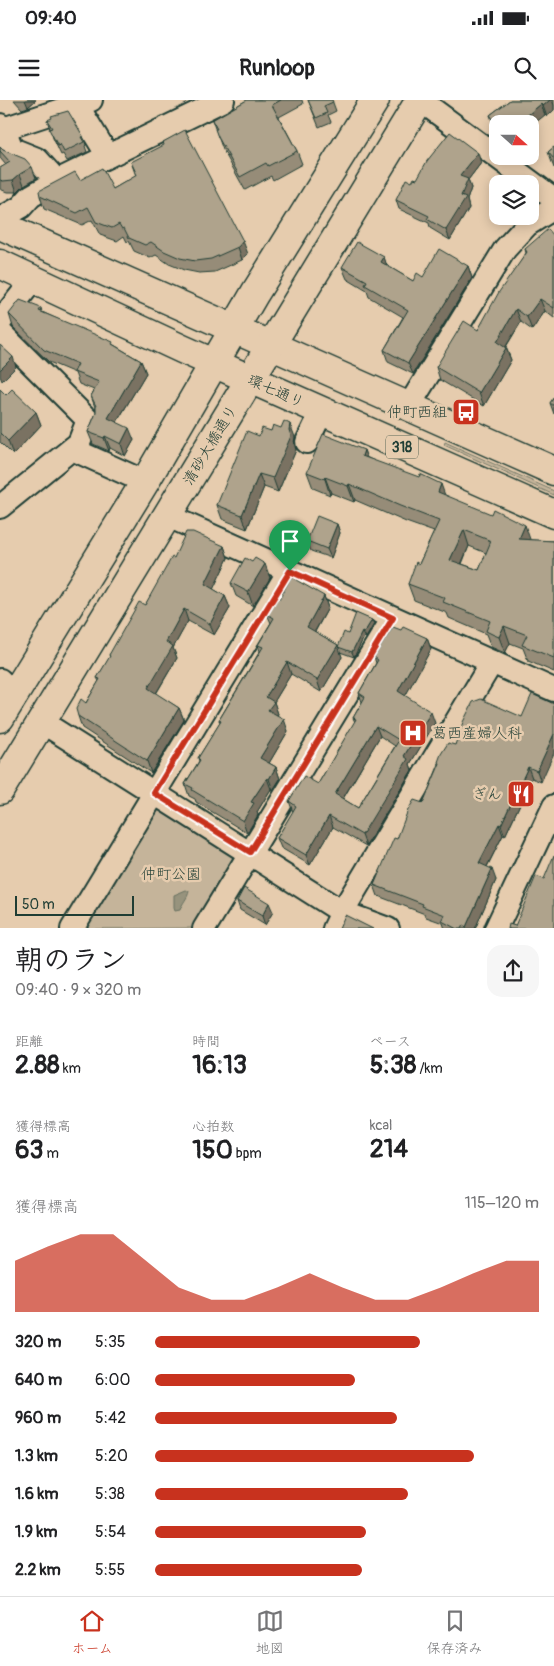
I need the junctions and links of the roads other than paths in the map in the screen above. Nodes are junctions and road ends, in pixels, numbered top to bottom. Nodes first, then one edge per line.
1 (223, 100) edge
2 (375, 100) edge
3 (420, 100) edge
4 (84, 103) edge
5 (3, 138) edge
6 (108, 156) junction
7 (57, 181) junction
8 (554, 199) edge
9 (554, 208) edge
10 (0, 219) edge
11 (0, 225) edge
12 (0, 264) edge
13 (33, 280) junction
14 (0, 322) edge
15 (234, 328) junction
16 (0, 332) edge
17 (270, 345) junction
18 (215, 363) junction
19 (251, 379) junction
20 (409, 406) junction
21 (322, 411) junction
22 (308, 442) dead end
23 (72, 449) junction
24 (554, 471) edge
25 (145, 482) junction
26 (1, 505) edge
27 (554, 514) edge
28 (168, 516) junction
29 (290, 571) junction
30 (393, 618) junction
31 (492, 662) junction
32 (7, 687) edge
33 (554, 690) edge
34 (0, 718) edge
35 (42, 722) junction
36 (0, 790) edge
37 (154, 793) junction
38 (554, 806) edge
39 (250, 852) junction
40 (338, 920) edge
41 (72, 928) edge
42 (204, 928) edge
43 (388, 928) edge
44 (496, 928) edge

1 - 6 street
2 - 15 main road
3 - 8 street
3 - 17 main road, 清砂大橋通り
4 - 5 street
4 - 6 street
5 - 7 street
6 - 7 street
7 - 10 street
9 - 20 street
11 - 15 main road
12 - 13 main road, 環七通り / 318
13 - 14 street
13 - 18 main road, 環七通り / 318
15 - 17 main road
15 - 18 main road
16 - 23 street
17 - 19 main road, 清砂大橋通り
17 - 20 main road
18 - 19 main road, 環七通り / 318
18 - 25 main road
19 - 21 main road, 環七通り / 318
19 - 28 main road, 清砂大橋通り
20 - 24 main road
21 - 22 street
21 - 27 main road, 環七通り / 318
23 - 25 street
23 - 26 street
25 - 32 main road
28 - 29 street
28 - 35 main road, 清砂大橋通り
29 - 30 street
29 - 37 street
30 - 31 street
30 - 39 street
31 - 33 street
31 - 40 street
32 - 34 main road
35 - 36 main road, 清砂大橋通り
35 - 37 street
37 - 39 street
37 - 41 street
38 - 44 street
39 - 40 street
39 - 42 street
40 - 43 street

